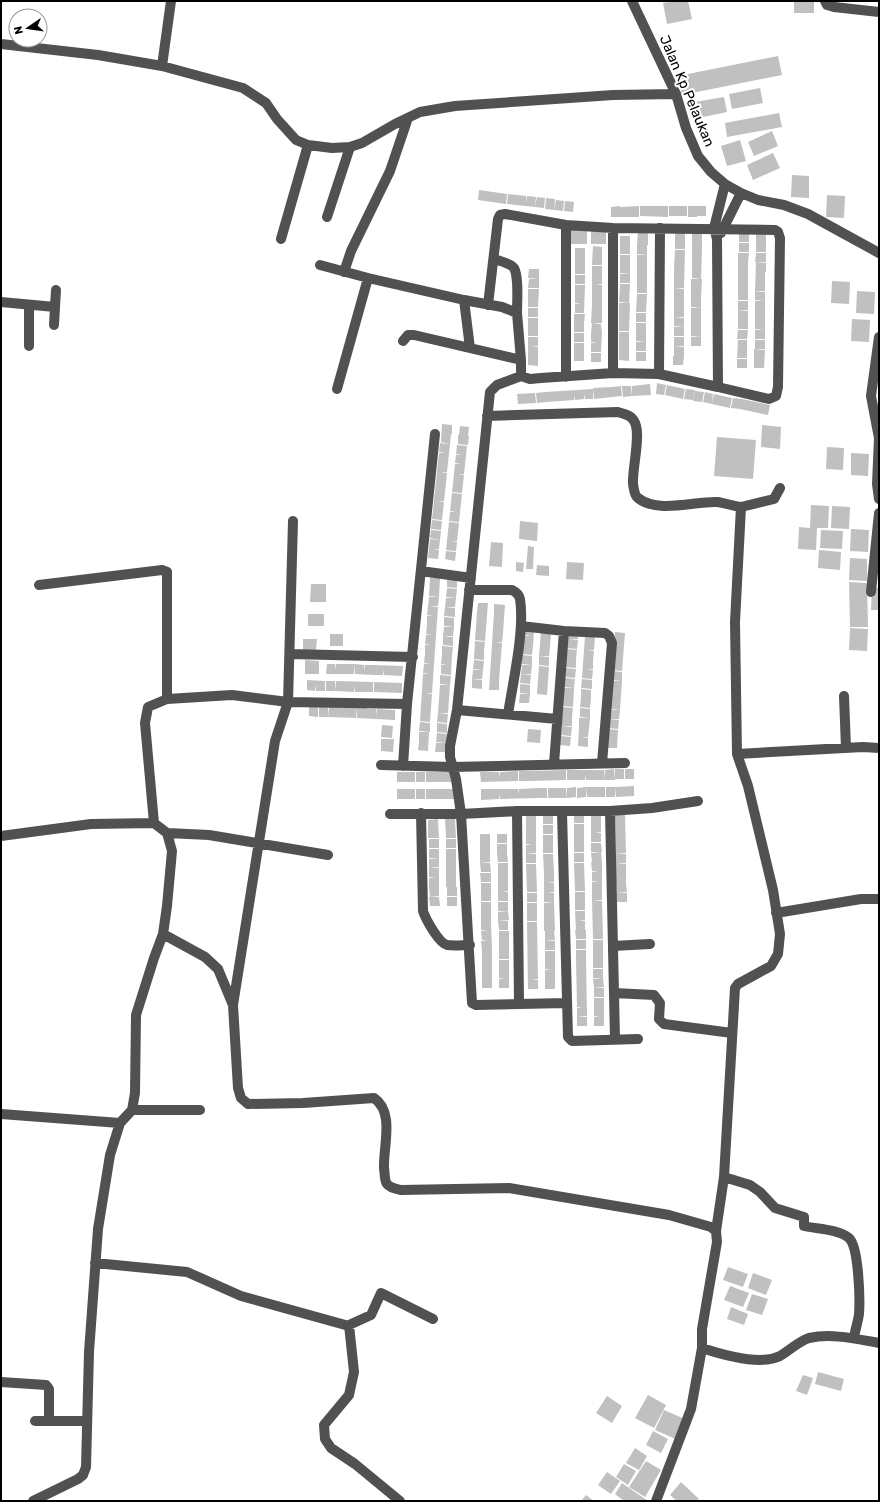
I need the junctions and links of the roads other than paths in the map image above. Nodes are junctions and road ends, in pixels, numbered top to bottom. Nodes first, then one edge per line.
1 (171, 1) edge
2 (636, 1) edge
3 (825, 1) edge
4 (879, 12) edge
5 (1, 44) edge
6 (162, 66) junction
7 (676, 94) junction
8 (408, 118) junction
9 (308, 145) junction
10 (350, 147) junction
11 (726, 184) junction
12 (741, 193) junction
13 (327, 217) dead end
14 (566, 225) junction
15 (613, 228) junction
16 (660, 228) junction
17 (719, 229) junction
18 (281, 239) dead end
19 (879, 253) edge
20 (494, 259) junction
21 (320, 266) dead end
22 (344, 272) junction
23 (368, 278) junction
24 (56, 290) dead end
25 (464, 300) junction
26 (1, 302) edge
27 (29, 305) junction
28 (488, 305) junction
29 (55, 307) junction
30 (517, 312) junction
31 (54, 325) dead end
32 (879, 337) edge
33 (404, 341) dead end
34 (28, 346) dead end
35 (470, 348) junction
36 (521, 360) junction
37 (612, 373) junction
38 (659, 374) junction
39 (521, 376) junction
40 (566, 377) junction
41 (718, 387) junction
42 (337, 389) dead end
43 (487, 416) junction
44 (435, 434) dead end
45 (879, 438) edge
46 (780, 488) dead end
47 (879, 499) edge
48 (741, 507) junction
49 (879, 513) edge
50 (293, 521) dead end
51 (421, 572) junction
52 (471, 578) junction
53 (39, 585) dead end
54 (469, 590) junction
55 (871, 592) dead end
56 (521, 626) junction
57 (564, 631) junction
58 (290, 654) junction
59 (413, 657) junction
60 (844, 696) dead end
61 (167, 699) junction
62 (288, 702) junction
63 (407, 704) junction
64 (457, 710) junction
65 (508, 714) junction
66 (557, 719) junction
67 (846, 748) junction
68 (879, 748) edge
69 (737, 754) junction
70 (602, 763) junction
71 (625, 763) dead end
72 (554, 764) junction
73 (381, 765) dead end
74 (404, 766) junction
75 (452, 767) junction
76 (698, 801) dead end
77 (517, 811) junction
78 (610, 811) junction
79 (562, 812) junction
80 (421, 813) junction
81 (390, 814) dead end
82 (461, 814) junction
83 (154, 823) junction
84 (167, 834) junction
85 (1, 836) edge
86 (258, 843) junction
87 (328, 855) dead end
88 (879, 899) edge
89 (776, 913) junction
90 (163, 934) junction
91 (650, 944) dead end
92 (470, 945) junction
93 (613, 946) junction
94 (614, 993) junction
95 (519, 1003) junction
96 (566, 1003) junction
97 (233, 1005) junction
98 (732, 1033) junction
99 (615, 1039) junction
100 (638, 1039) dead end
101 (132, 1110) junction
102 (200, 1110) dead end
103 (1, 1114) edge
104 (120, 1123) junction
105 (724, 1177) junction
106 (716, 1231) junction
107 (95, 1263) junction
108 (433, 1319) dead end
109 (349, 1326) junction
110 (854, 1338) junction
111 (879, 1343) edge
112 (702, 1348) junction
113 (1, 1382) edge
114 (35, 1421) dead end
115 (49, 1421) junction
116 (86, 1421) junction
117 (33, 1501) edge
118 (400, 1501) edge
119 (656, 1501) edge

1 - 6 street
2 - 7 street, Jalan Kp Pelaukan
3 - 4 street
5 - 6 street
6 - 9 street
7 - 8 street
7 - 11 street, Jalan Kp Pelaukan
8 - 10 street
8 - 22 street
9 - 10 street
9 - 18 street
10 - 13 street
11 - 12 street, Jalan Kp Pelaukan
11 - 17 street
12 - 17 street
12 - 19 street, Jalan Kp Pelaukan
14 - 15 street
14 - 20 street
14 - 40 street
15 - 16 street
15 - 37 street
16 - 17 street
16 - 38 street
17 - 41 street
17 - 41 street
20 - 28 street
20 - 30 street
21 - 22 street
22 - 23 street
23 - 25 street
23 - 42 street
24 - 29 street
25 - 28 street
25 - 35 street
26 - 27 street
27 - 29 street
27 - 34 street
28 - 30 street
29 - 31 street
30 - 36 street
32 - 45 street
33 - 35 street
35 - 36 street
36 - 39 street
37 - 38 street
37 - 40 street
38 - 41 street
39 - 40 street
39 - 43 street
43 - 48 street
43 - 52 street
44 - 51 street
45 - 47 street
46 - 48 street
48 - 69 street
49 - 55 street
50 - 58 street
51 - 52 street
51 - 59 street
52 - 54 street
53 - 61 street
54 - 56 street
54 - 64 street
56 - 57 street
56 - 65 street
57 - 66 street
57 - 70 street
58 - 59 street
58 - 62 street
59 - 63 street
60 - 67 street
61 - 62 street
61 - 83 street
62 - 63 street
62 - 86 street
63 - 74 street
64 - 65 street
64 - 75 street
65 - 66 street
66 - 72 street
67 - 68 street
67 - 69 street
69 - 89 street
70 - 71 street
70 - 72 street
72 - 75 street
73 - 74 street
74 - 75 street
75 - 82 street
76 - 78 street
77 - 79 street
77 - 82 street
77 - 95 street
78 - 79 street
78 - 93 street
79 - 96 street
80 - 81 street
80 - 82 street
80 - 92 street
82 - 92 street
83 - 84 street
83 - 85 street
84 - 86 street
84 - 90 street
86 - 87 street
86 - 97 street
88 - 89 street
89 - 98 street
90 - 97 street
90 - 101 street
91 - 93 street
92 - 95 street
93 - 94 street
94 - 98 street
94 - 99 street
95 - 96 street
96 - 99 street
97 - 106 street
98 - 105 street
99 - 100 street
101 - 102 street
101 - 104 street
103 - 104 street
104 - 107 street
105 - 106 street
105 - 110 street
106 - 112 street
107 - 109 street
107 - 116 street
108 - 109 street
109 - 118 street
110 - 111 street
110 - 112 street
112 - 119 street
113 - 115 street
114 - 115 street
115 - 116 street
116 - 117 street

